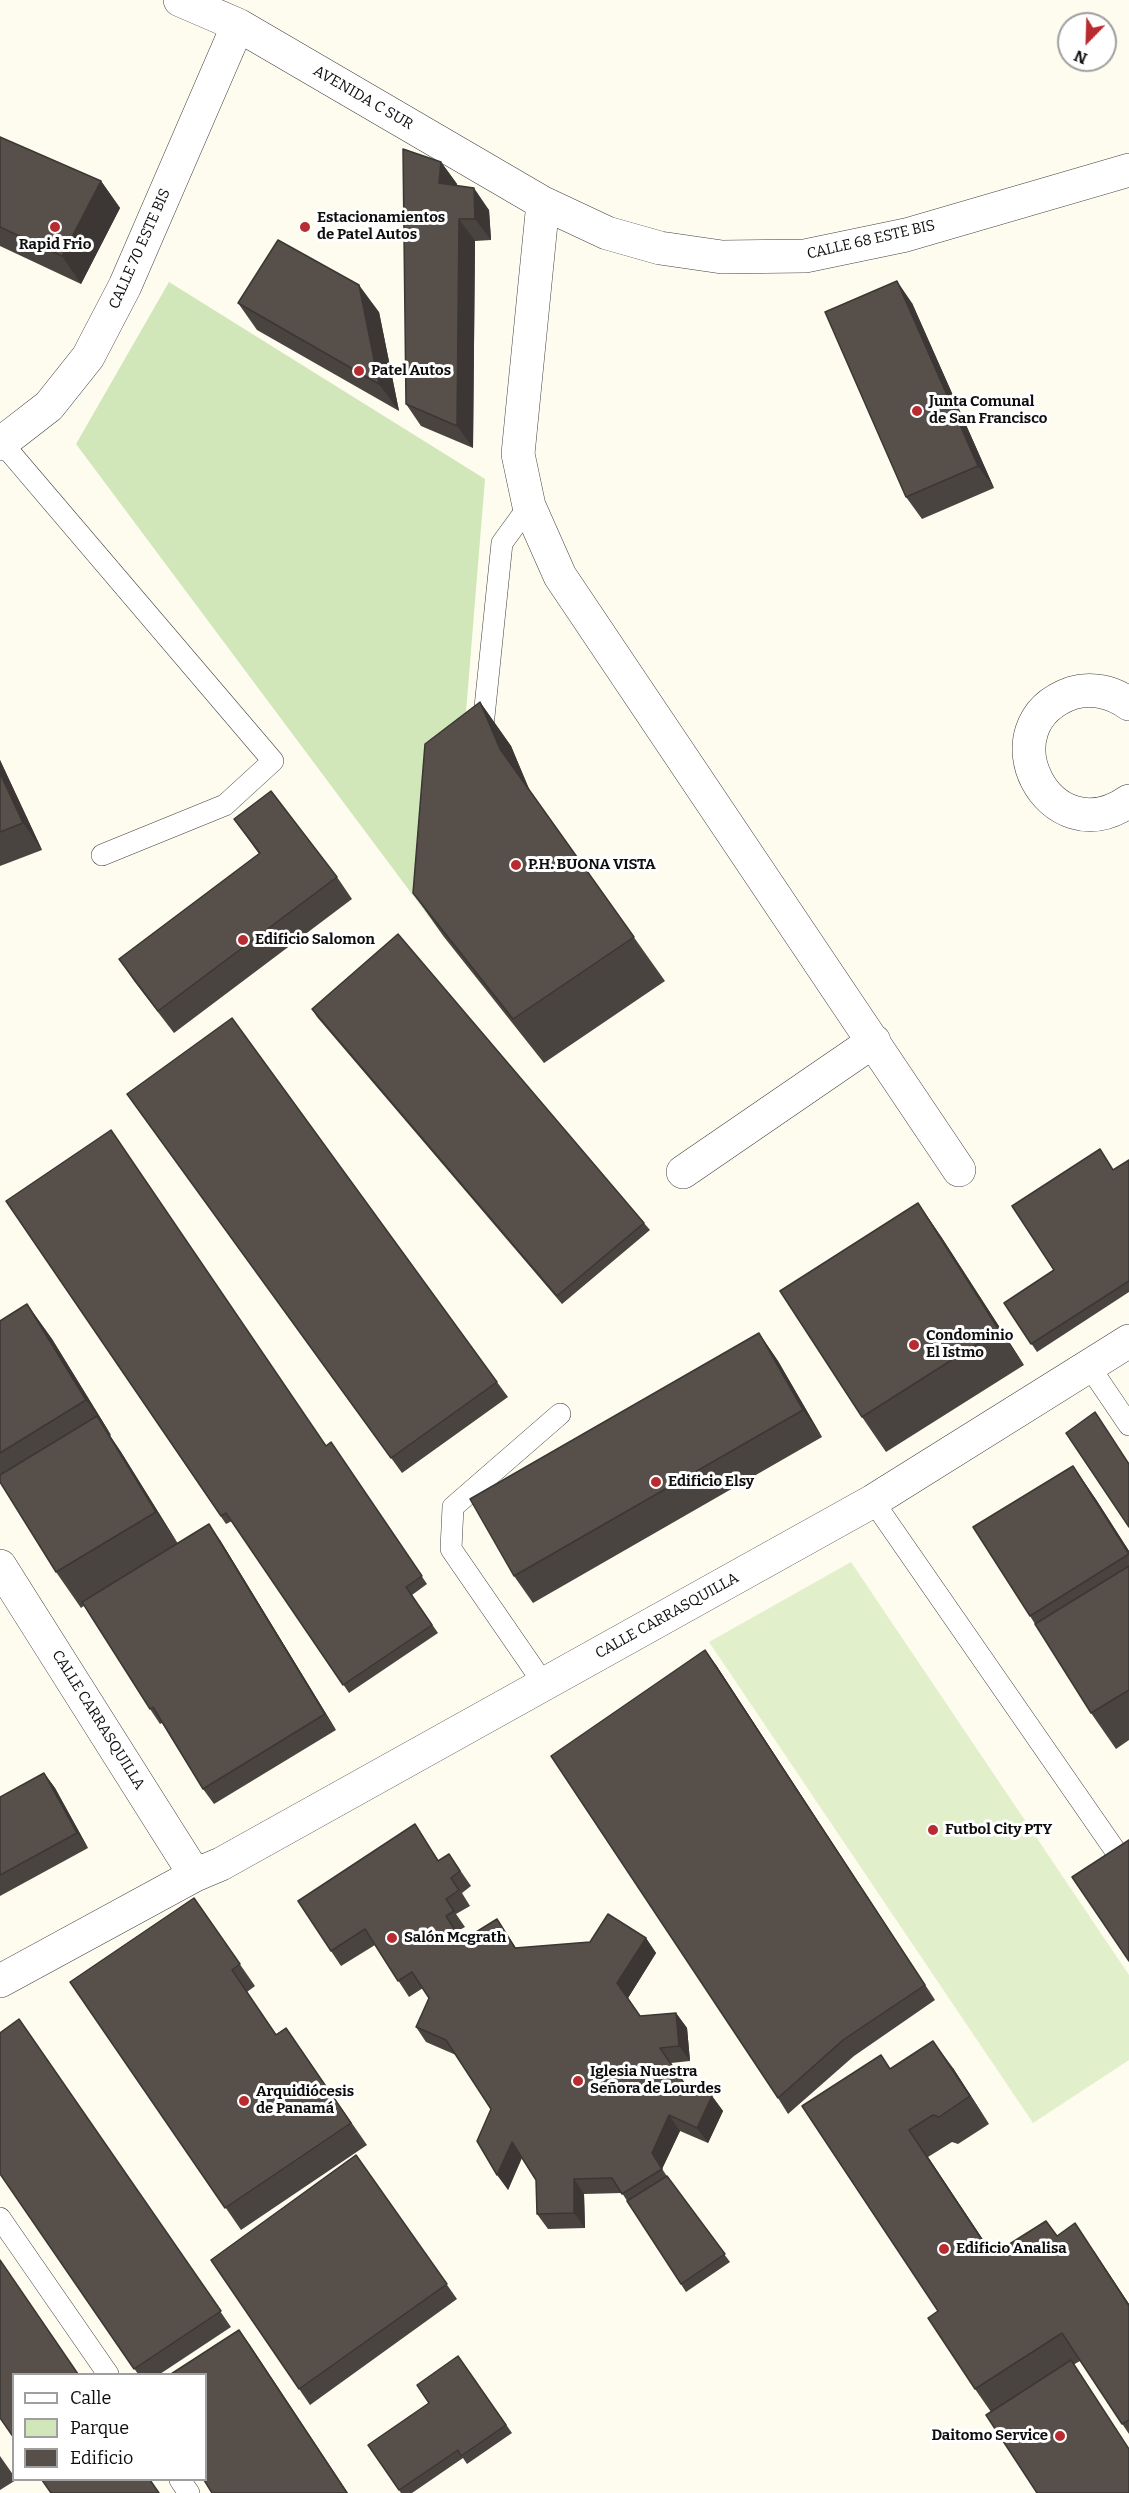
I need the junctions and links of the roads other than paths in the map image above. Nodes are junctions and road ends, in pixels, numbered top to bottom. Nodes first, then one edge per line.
1 (180, 0) edge
2 (238, 25) junction
3 (1129, 170) edge
4 (543, 203) junction
5 (1, 443) edge
6 (529, 506) junction
7 (1129, 704) edge
8 (485, 755) edge
9 (1129, 801) edge
10 (102, 855) dead end
11 (874, 1041) junction
12 (959, 1170) dead end
13 (683, 1172) dead end
14 (1129, 1341) edge
15 (1089, 1366) junction
16 (560, 1414) dead end
17 (1129, 1425) edge
18 (873, 1501) junction
19 (0, 1566) edge
20 (544, 1684) junction
21 (1119, 1856) edge
22 (195, 1875) junction
23 (0, 1981) edge
24 (0, 2218) edge
25 (107, 2373) edge

1 - 2 street, AVENIDA C SUR
2 - 4 street, AVENIDA C SUR
2 - 5 street, CALLE 70 ESTE BIS
3 - 4 street, CALLE 68 ESTE BIS
4 - 6 street
5 - 10 lane
6 - 8 lane
6 - 11 street
7 - 9 street
11 - 12 street
11 - 13 street
14 - 15 street, CALLE CARRASQUILLA
15 - 17 lane
15 - 18 street, CALLE CARRASQUILLA
16 - 20 lane
18 - 20 street, CALLE CARRASQUILLA
18 - 21 lane
19 - 22 street, CALLE CARRASQUILLA
20 - 22 street, CALLE CARRASQUILLA
22 - 23 street, CALLE CARRASQUILLA
24 - 25 lane

